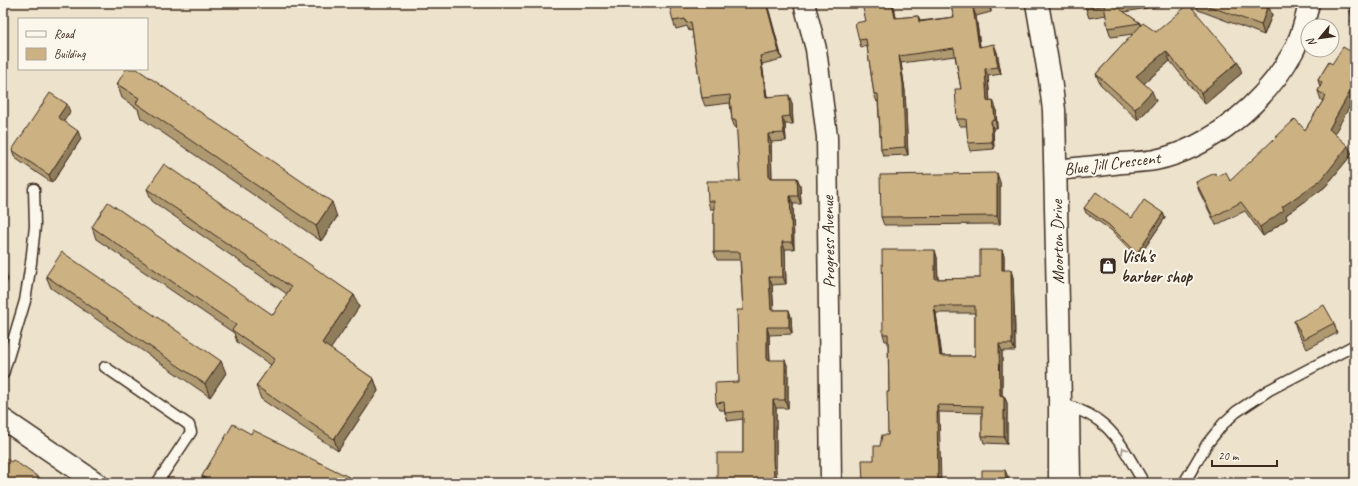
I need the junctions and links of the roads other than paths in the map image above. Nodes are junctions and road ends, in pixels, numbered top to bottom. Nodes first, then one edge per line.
1 (804, 3) edge
2 (1036, 3) edge
3 (1310, 3) edge
4 (1055, 170) junction
5 (34, 189) dead end
6 (1355, 345) edge
7 (105, 367) dead end
8 (3, 374) edge
9 (1067, 405) junction
10 (3, 419) edge
11 (97, 483) edge
12 (157, 483) edge
13 (831, 483) edge
14 (1060, 483) edge
15 (1075, 483) edge
16 (1144, 483) edge
17 (1184, 483) edge

1 - 13 street, Progress Avenue
2 - 4 street, Moorton Drive
3 - 4 street, Blue Jill Crescent
4 - 9 street, Moorton Drive
5 - 8 lane
6 - 17 lane
7 - 12 lane
9 - 14 street, Moorton Drive
9 - 15 lane
16 -> 9 lane
10 - 11 street

